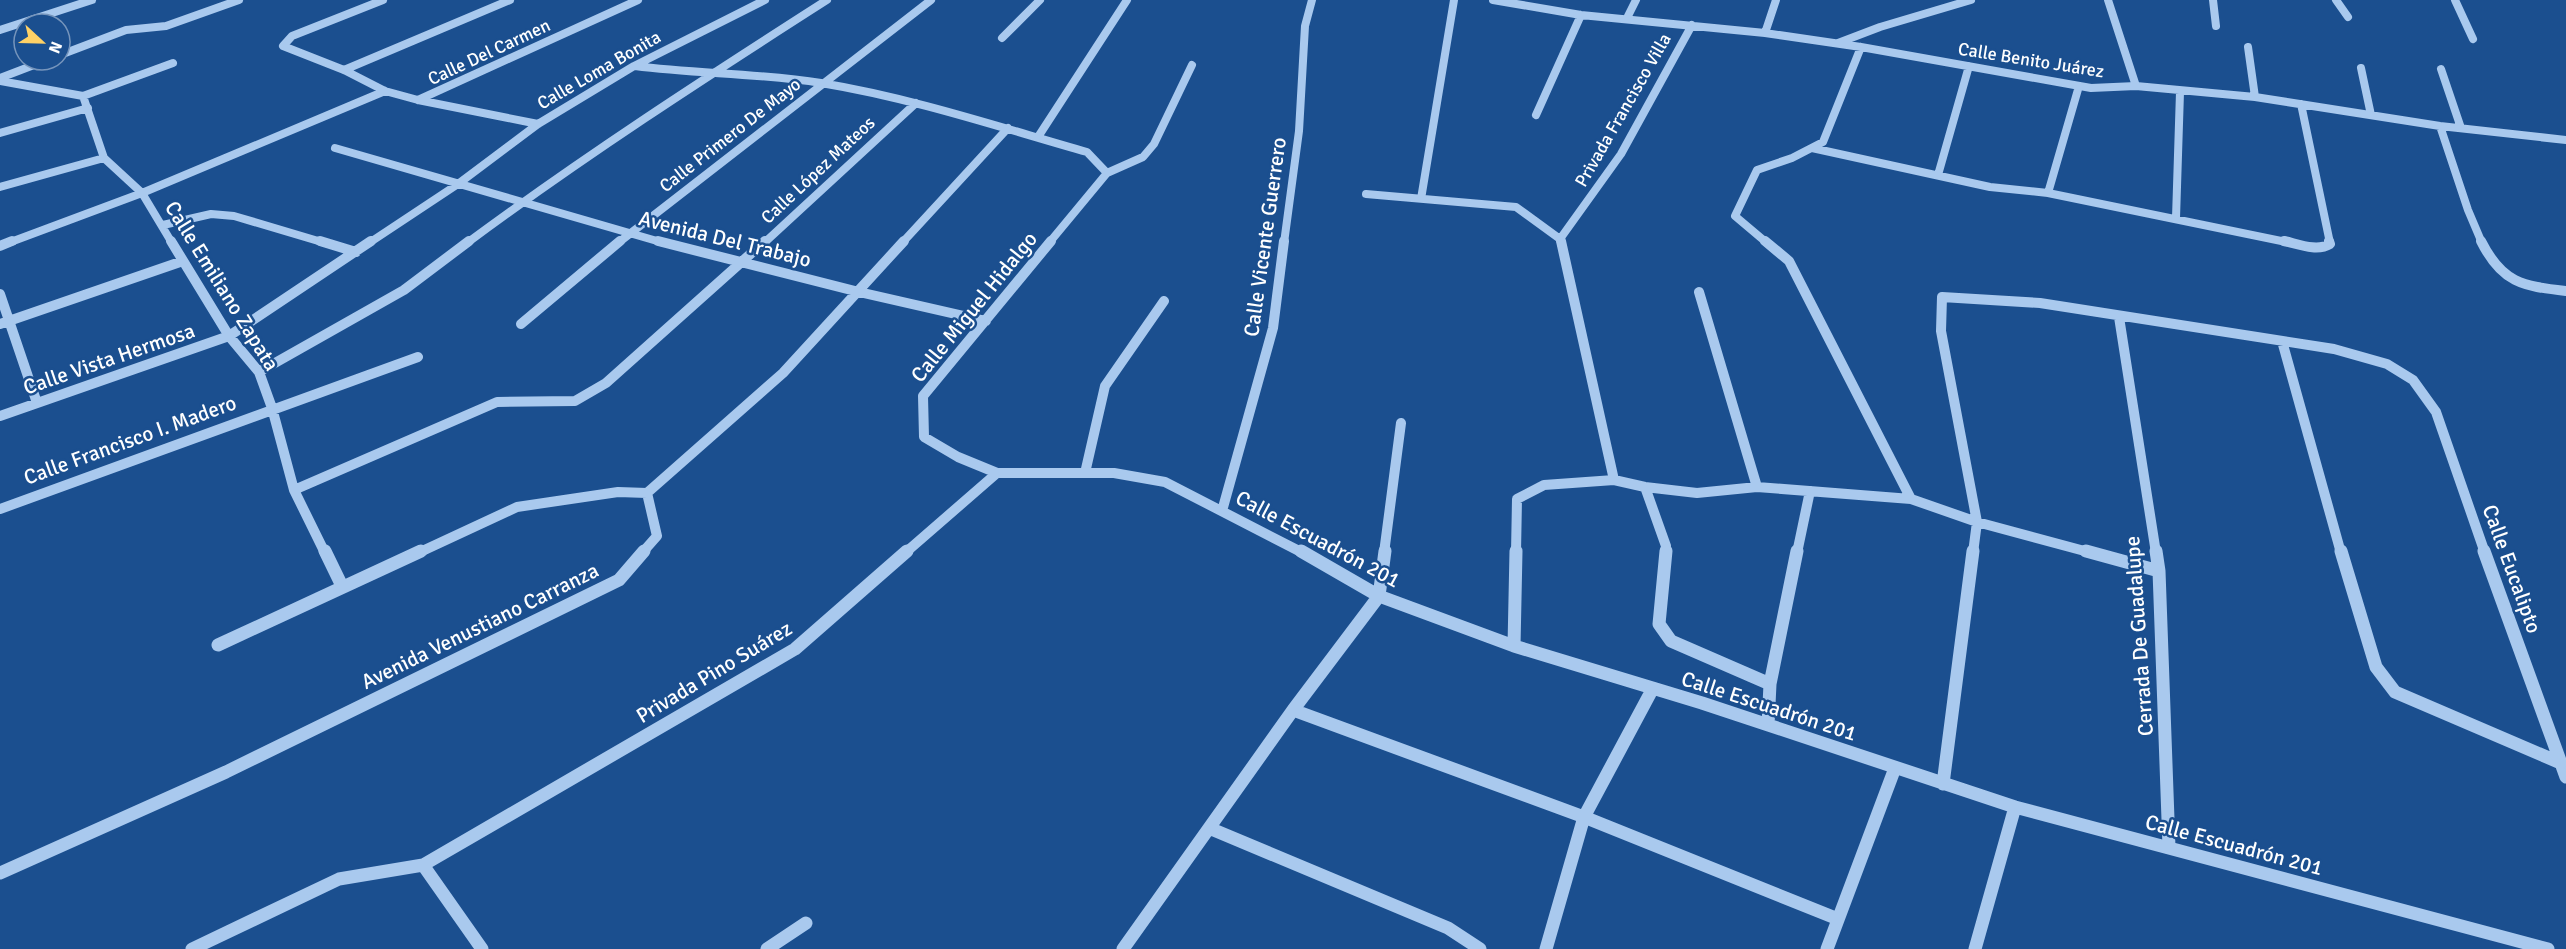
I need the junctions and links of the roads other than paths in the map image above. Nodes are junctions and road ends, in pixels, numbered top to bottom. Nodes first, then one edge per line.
1 (92, 0) edge
2 (239, 0) edge
3 (383, 0) edge
4 (510, 0) edge
5 (638, 0) edge
6 (765, 0) edge
7 (827, 0) edge
8 (931, 0) edge
9 (1040, 0) edge
10 (1127, 0) edge
11 (1312, 0) edge
12 (1454, 0) edge
13 (1493, 0) edge
14 (1636, 0) edge
15 (1776, 0) edge
16 (1971, 0) edge
17 (2108, 0) edge
18 (2213, 0) edge
19 (2336, 0) edge
20 (2455, 0) edge
21 (1512, 2) edge
22 (1581, 15) junction
23 (2348, 17) dead end
24 (1627, 18) junction
25 (1692, 25) junction
26 (2216, 26) dead end
27 (0, 30) edge
28 (1765, 33) junction
29 (1002, 38) dead end
30 (2473, 39) dead end
31 (1835, 44) junction
32 (1861, 47) junction
33 (2248, 47) dead end
34 (72, 50) edge
35 (173, 63) dead end
36 (1192, 64) dead end
37 (634, 66) junction
38 (1969, 66) junction
39 (2361, 68) dead end
40 (2441, 69) dead end
41 (344, 70) junction
42 (716, 71) junction
43 (19, 72) edge
44 (0, 80) edge
45 (821, 83) junction
46 (2079, 86) junction
47 (2136, 86) junction
48 (385, 91) junction
49 (2180, 92) junction
50 (82, 96) junction
51 (2255, 97) junction
52 (418, 100) junction
53 (916, 103) junction
54 (2301, 104) junction
55 (88, 108) junction
56 (1536, 115) dead end
57 (2371, 115) junction
58 (538, 124) junction
59 (2440, 126) junction
60 (1008, 128) junction
61 (2461, 128) junction
62 (0, 133) edge
63 (1038, 137) junction
64 (2566, 140) edge
65 (335, 148) dead end
66 (1812, 148) junction
67 (104, 158) junction
68 (1107, 173) junction
69 (1938, 175) junction
70 (458, 184) junction
71 (0, 187) edge
72 (142, 193) junction
73 (2048, 193) junction
74 (1366, 194) dead end
75 (1421, 199) junction
76 (521, 203) junction
77 (2176, 218) junction
78 (163, 225) junction
79 (628, 234) junction
80 (1560, 239) junction
81 (0, 246) edge
82 (356, 252) junction
83 (183, 261) junction
84 (743, 262) junction
85 (2566, 291) edge
86 (859, 292) junction
87 (1700, 292) dead end
88 (0, 294) edge
89 (1164, 302) dead end
90 (2119, 317) junction
91 (11, 320) junction
92 (986, 321) junction
93 (0, 324) edge
94 (521, 324) dead end
95 (229, 336) junction
96 (2282, 341) junction
97 (418, 357) dead end
98 (258, 372) junction
99 (36, 403) junction
100 (273, 408) junction
101 (0, 416) edge
102 (1401, 423) dead end
103 (997, 473) junction
104 (1085, 473) junction
105 (1614, 480) junction
106 (1645, 487) junction
107 (1757, 487) junction
108 (294, 490) junction
109 (1810, 491) junction
110 (647, 493) junction
111 (1911, 499) junction
112 (0, 509) edge
113 (1222, 511) junction
114 (1977, 522) junction
115 (2159, 571) junction
116 (342, 586) junction
117 (1379, 596) junction
118 (218, 645) dead end
119 (1514, 646) junction
120 (1770, 684) junction
121 (1652, 690) junction
122 (1293, 710) junction
123 (1768, 725) junction
124 (2562, 764) junction
125 (1895, 768) junction
126 (2566, 777) edge
127 (1943, 784) junction
128 (2015, 807) junction
129 (1584, 816) junction
130 (1209, 828) junction
131 (2169, 847) junction
132 (423, 865) junction
133 (0, 873) edge
134 (1838, 919) junction
135 (806, 923) dead end
136 (192, 949) edge
137 (482, 949) edge
138 (767, 949) edge
139 (1123, 949) edge
140 (1480, 949) edge
141 (1546, 949) edge
142 (1827, 949) edge
143 (1974, 949) edge
144 (2548, 949) edge

1 - 27 street
2 - 34 street
3 - 41 street
4 - 41 street
5 - 52 street, Calle Del Carmen
6 - 37 street, Calle Loma Bonita
7 - 42 street
8 - 45 street, Calle Primero De Mayo
9 - 29 street
10 - 63 street
11 - 113 street, Calle Vicente Guerrero
12 - 75 street
13 - 21 street, Calle Benito Juárez
14 - 24 street
15 - 28 street
16 - 31 street
17 - 47 street
18 - 26 street
19 - 23 street
20 - 30 street
21 - 22 street, Calle Benito Juárez
22 - 24 street, Calle Benito Juárez
22 - 56 street
24 - 25 street, Calle Benito Juárez
25 - 28 street, Calle Benito Juárez
25 - 80 street, Privada Francisco Villa
28 - 31 street, Calle Benito Juárez
31 - 32 street, Calle Benito Juárez
32 - 38 street, Calle Benito Juárez
32 - 66 street
33 - 51 street
35 - 50 street
36 - 68 street
37 - 42 street
37 - 58 street, Calle Loma Bonita
38 - 46 street, Calle Benito Juárez
38 - 69 street
39 - 57 street
40 - 61 street
41 - 48 street
42 - 45 street
42 - 76 street
43 - 44 street
44 - 50 street
45 - 53 street
45 - 79 street, Calle Primero De Mayo
46 - 47 street, Calle Benito Juárez
46 - 73 street
47 - 49 street, Calle Benito Juárez
48 - 52 street
48 - 72 street
49 - 51 street, Calle Benito Juárez
49 - 77 street
50 - 55 street, Calle Emiliano Zapata
51 - 54 street, Calle Benito Juárez
52 - 58 street
53 - 60 street
53 - 84 street, Calle López Mateos
54 - 57 street, Calle Benito Juárez
54 - 77 street
55 - 62 street
55 - 67 street, Calle Emiliano Zapata
57 - 59 street, Calle Benito Juárez
58 - 70 street, Calle Loma Bonita
59 - 61 street, Calle Benito Juárez
59 - 85 street
60 - 63 street
60 - 86 street
61 - 64 street, Calle Benito Juárez
63 - 68 street
65 - 70 street
66 - 69 street
66 - 111 street
67 - 71 street
67 - 72 street, Calle Emiliano Zapata
68 - 92 street, Calle Miguel Hidalgo
69 - 73 street
70 - 76 street, Avenida Del Trabajo
70 - 82 street, Calle Loma Bonita
72 - 78 street, Calle Emiliano Zapata
72 - 81 street
73 - 77 street
74 - 75 street
75 - 80 street
76 - 79 street, Avenida Del Trabajo
76 - 98 street
78 - 82 street
78 - 83 street, Calle Emiliano Zapata
79 - 84 street, Avenida Del Trabajo
79 - 94 street
80 - 105 street
82 - 95 street, Calle Loma Bonita
83 - 91 street
83 - 95 street, Calle Emiliano Zapata
84 - 86 street, Avenida Del Trabajo
84 - 108 street, Calle López Mateos
86 - 92 street, Avenida Del Trabajo
86 - 110 street
87 - 107 street
88 - 91 street
89 - 104 street
90 - 96 street
90 - 114 street
90 - 115 street, Cerrada De Guadalupe
91 - 93 street
91 - 99 street
92 - 103 street, Calle Miguel Hidalgo
95 - 98 street, Calle Emiliano Zapata
95 - 99 street, Calle Vista Hermosa
96 - 124 street, Calle Eucalipto
96 - 124 street
97 - 100 street, Calle Francisco I. Madero
98 - 100 street, Calle Emiliano Zapata
99 - 101 street, Calle Vista Hermosa
100 - 108 street, Calle Emiliano Zapata
100 - 112 street, Calle Francisco I. Madero
102 - 117 street
103 - 104 street, Calle Escuadrón 201
103 - 132 street, Privada Pino Suárez
104 - 113 street, Calle Escuadrón 201
105 - 106 street
105 - 119 street
106 - 107 street
106 - 120 street
107 - 109 street
108 - 116 street, Calle Emiliano Zapata
109 - 111 street
109 - 120 street
110 - 116 street
110 - 133 street, Avenida Venustiano Carranza
111 - 114 street
113 - 117 street, Calle Escuadrón 201
114 - 115 street
114 - 127 street
115 - 131 street, Cerrada De Guadalupe
116 - 118 street
117 - 119 street, Calle Escuadrón 201
117 - 122 street
119 - 121 street, Calle Escuadrón 201
120 - 123 street
121 - 123 street, Calle Escuadrón 201
121 - 129 street
122 - 129 street
122 - 130 street
123 - 125 street, Calle Escuadrón 201
124 - 126 street, Calle Eucalipto
125 - 127 street, Calle Escuadrón 201
125 - 134 street
127 - 128 street, Calle Escuadrón 201
128 - 131 street, Calle Escuadrón 201
128 - 143 street
129 - 134 street
129 - 141 street
130 - 139 street
130 - 140 street
131 - 144 street, Calle Escuadrón 201
132 - 136 street
132 - 137 street
134 - 142 street
135 - 138 street

